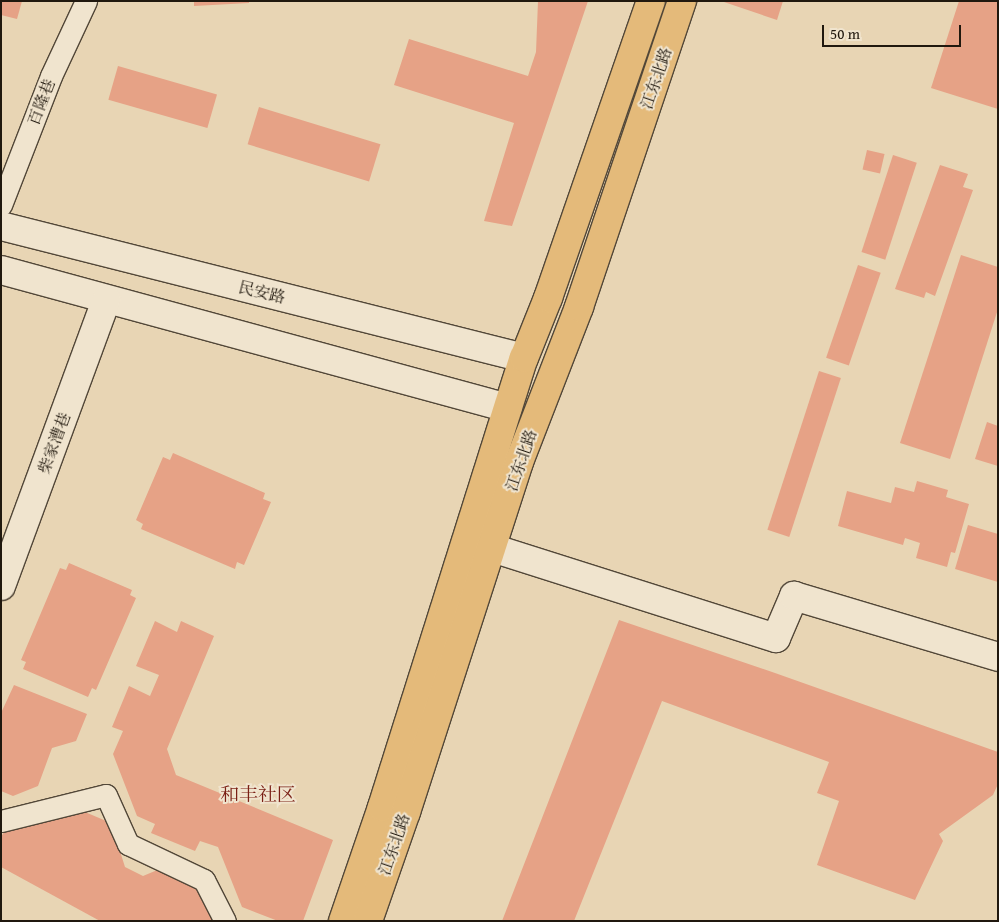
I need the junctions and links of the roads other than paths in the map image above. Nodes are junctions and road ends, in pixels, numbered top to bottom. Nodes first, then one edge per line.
1 (86, 1) edge
2 (651, 1) edge
3 (682, 1) edge
4 (1, 206) edge
5 (1, 226) edge
6 (1, 270) edge
7 (106, 300) junction
8 (524, 358) junction
9 (508, 408) junction
10 (492, 548) junction
11 (1, 586) edge
12 (998, 657) edge
13 (1, 821) edge
14 (225, 921) edge
15 (343, 921) edge
16 (368, 921) edge

1 - 4 street, 百隆巷
2 - 8 main road, 江东北路
3 - 10 main road, 江东北路
5 - 8 main road, 民安路
6 - 7 main road
7 - 9 main road
7 - 11 main road, 柴家漕巷
8 - 9 main road, 江东北路
9 - 15 main road, 江东北路
10 - 12 main road
10 - 16 main road, 江东北路
13 - 14 street

